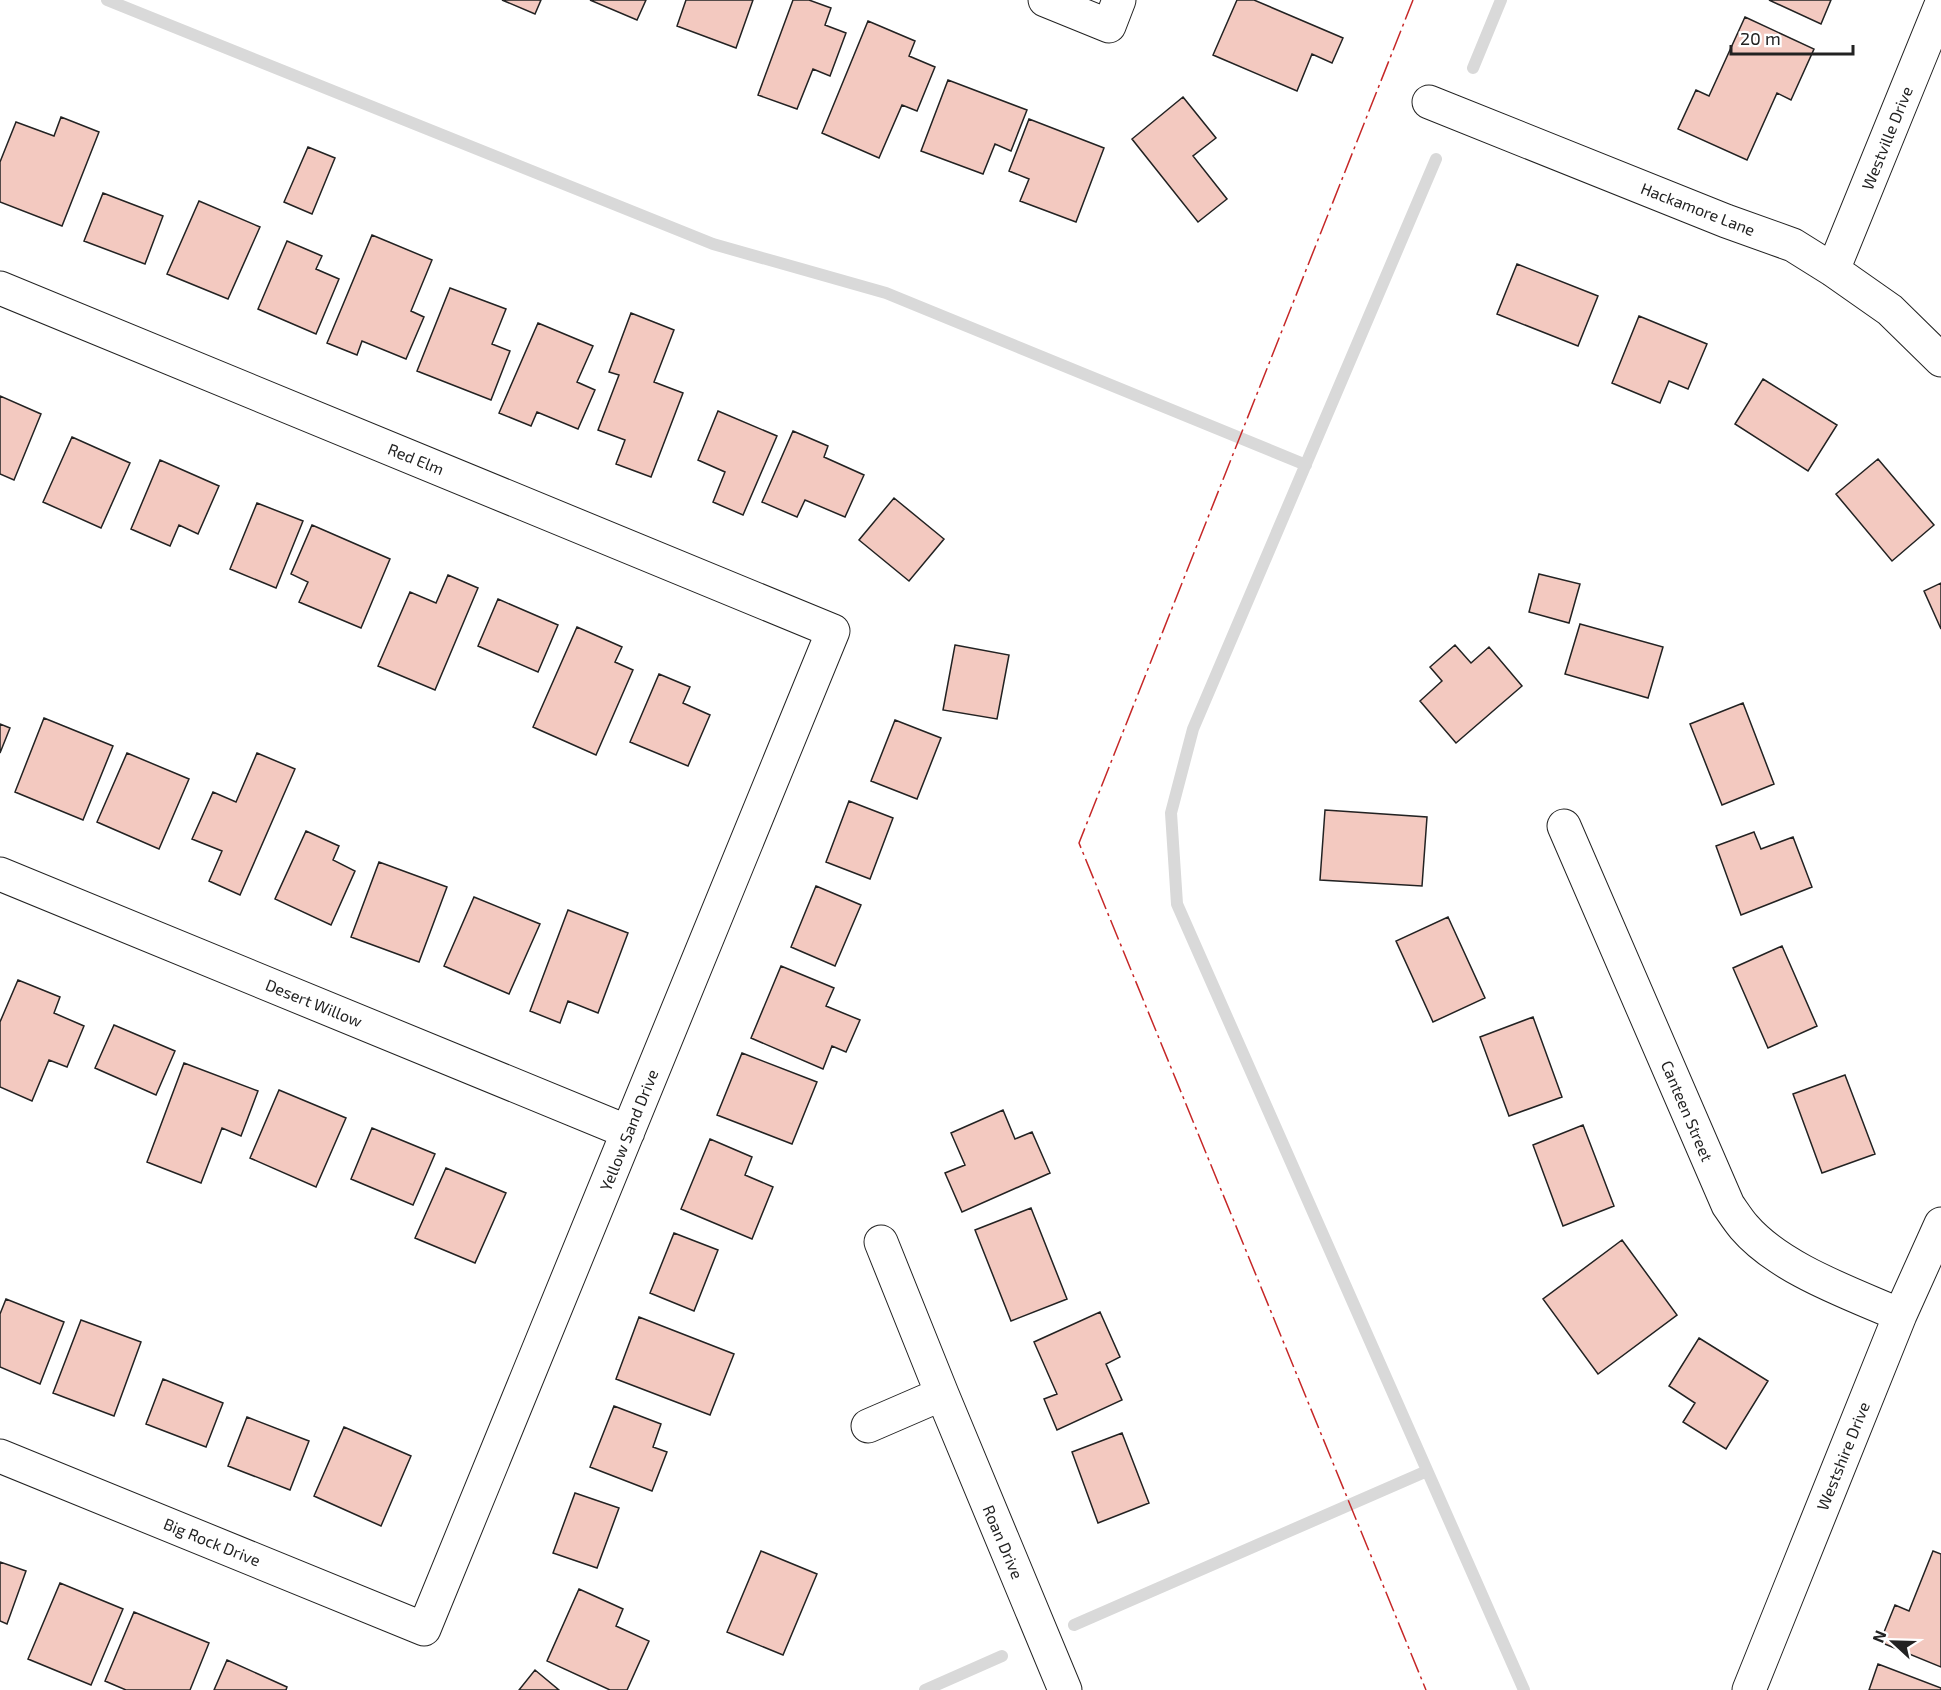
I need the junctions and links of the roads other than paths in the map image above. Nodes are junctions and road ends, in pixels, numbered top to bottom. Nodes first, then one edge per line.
1 (1045, 0) edge
2 (1941, 6) edge
3 (1114, 13) edge
4 (1429, 102) dead end
5 (1833, 270) junction
6 (0, 288) edge
7 (1941, 360) edge
8 (833, 631) joint
9 (1564, 826) dead end
10 (0, 874) edge
11 (628, 1132) junction
12 (1941, 1224) edge
13 (881, 1242) dead end
14 (1900, 1315) junction
15 (942, 1394) junction
16 (868, 1426) dead end
17 (0, 1456) edge
18 (424, 1629) joint
19 (1065, 1690) edge
20 (1749, 1690) edge

1 - 3 street
2 - 5 street, Westville Drive
4 - 5 street, Hackamore Lane
5 - 7 street, Hackamore Lane
6 - 8 street, Red Elm
8 - 11 street, Yellow Sand Drive
9 - 14 street, Canteen Street
10 - 11 street, Desert Willow
11 - 18 street, Yellow Sand Drive
12 - 14 street, Westshire Drive
13 - 15 street, Roan Drive
14 - 20 street, Westshire Drive
15 - 16 street
15 - 19 street, Roan Drive
17 - 18 street, Big Rock Drive

